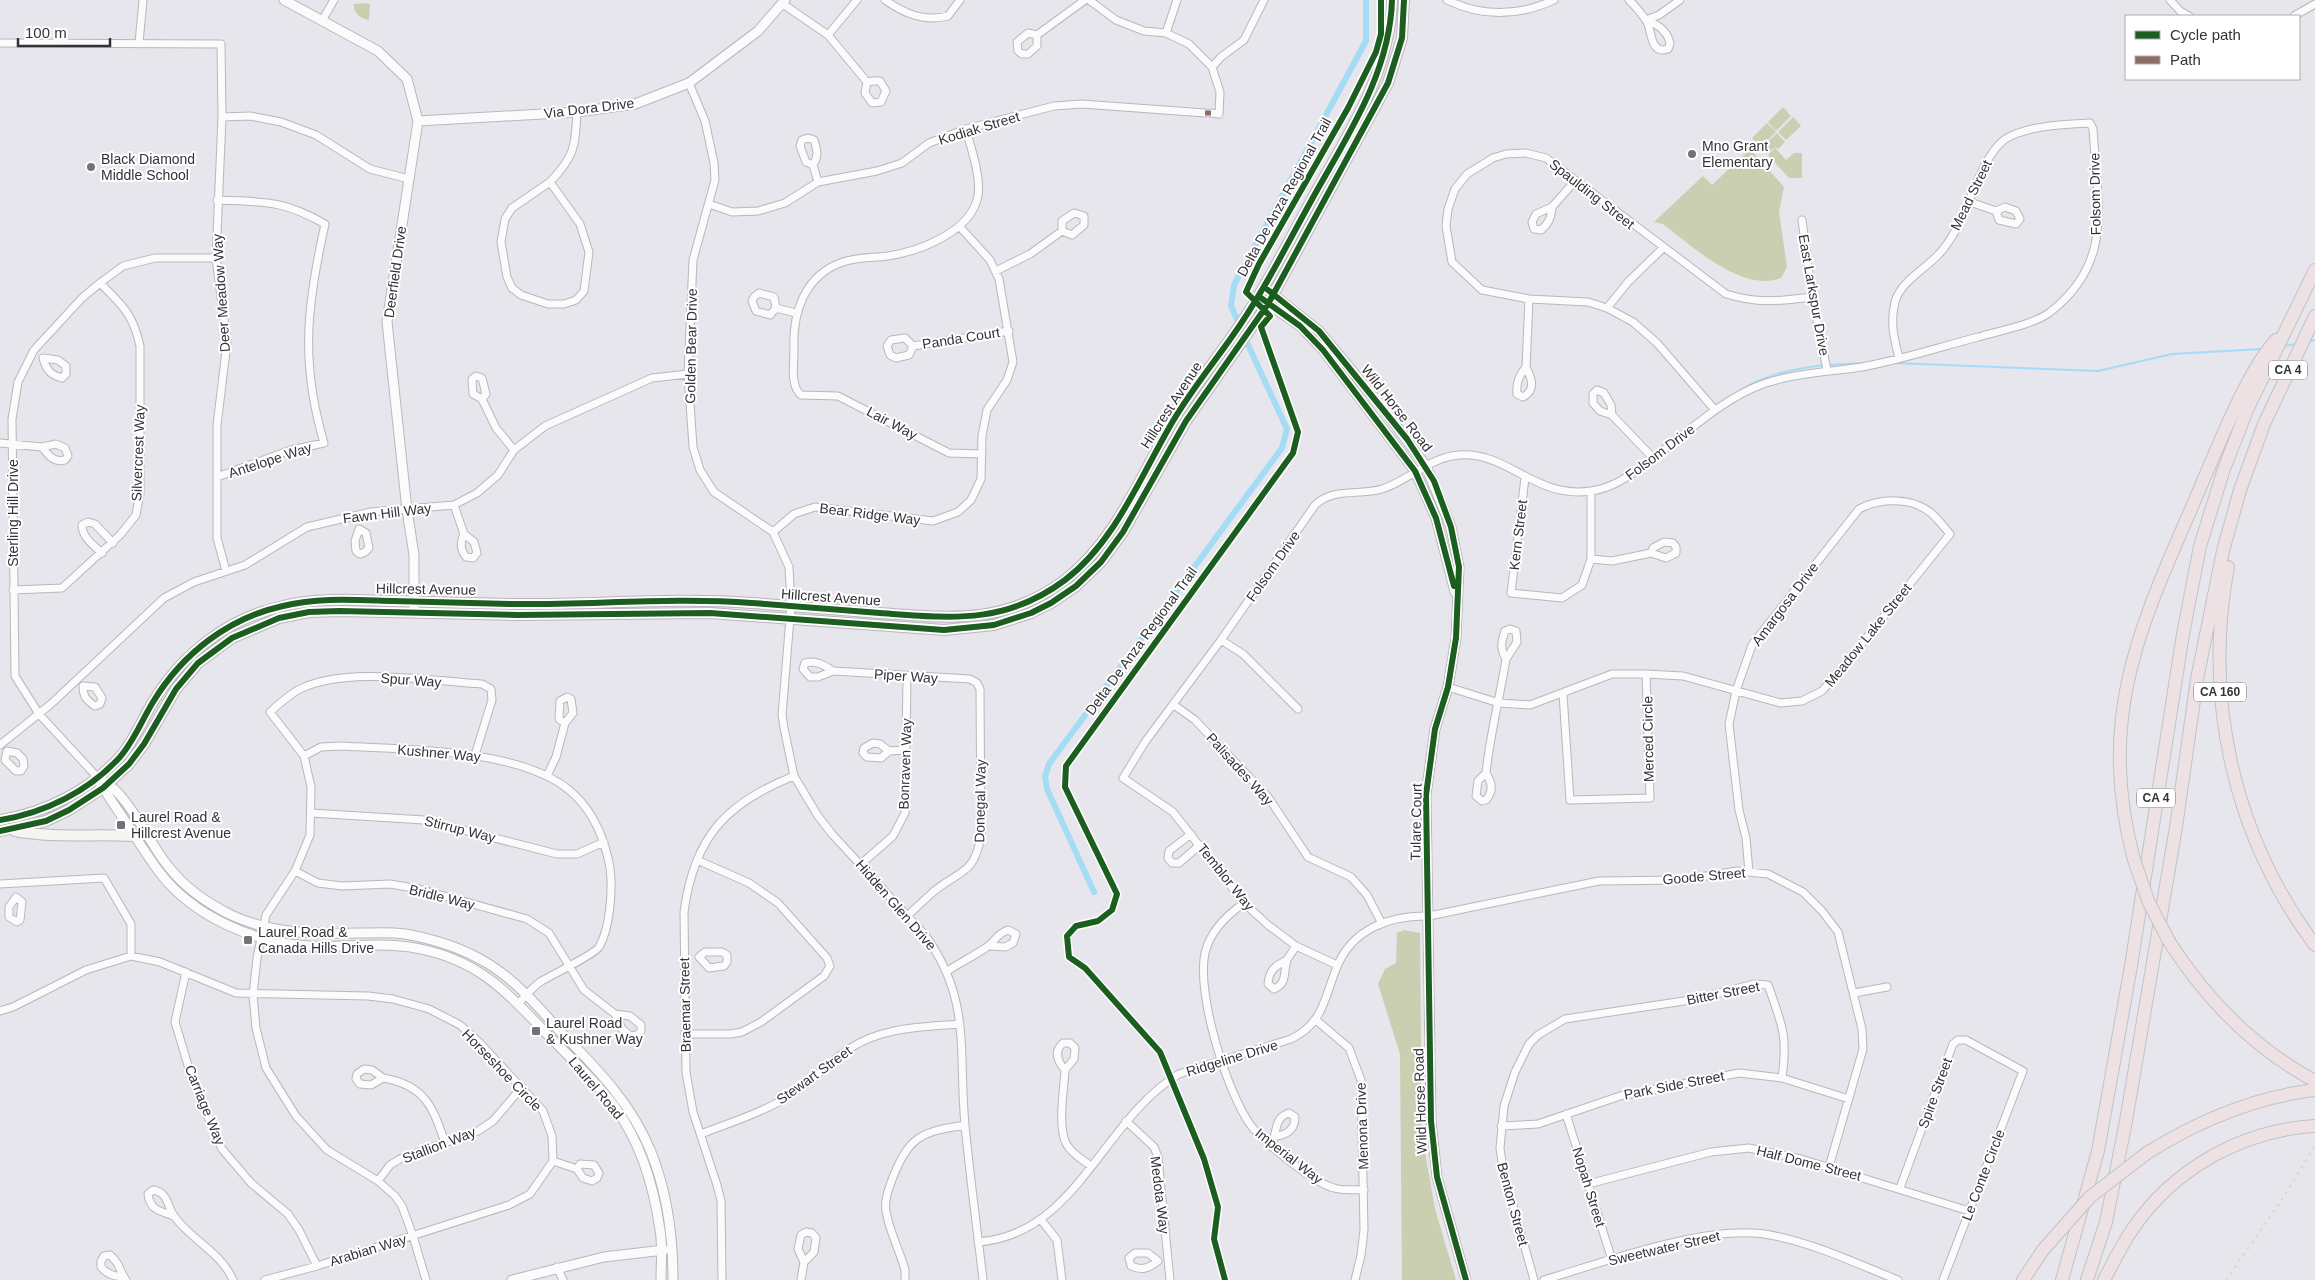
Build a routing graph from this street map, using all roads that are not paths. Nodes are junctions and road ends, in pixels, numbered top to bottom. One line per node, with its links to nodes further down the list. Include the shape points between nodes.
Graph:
1 (143, 0): 27 (street)
2 (284, 0): 22 (street, Deerfield Drive)
3 (334, 0): 22 (street)
4 (857, 0): 24 (street)
5 (886, 0): 6 (street, via 902,11 927,19 948,16)
6 (960, 0)
7 (1085, 0): 25 (street)
8 (1089, 0): 23 (street, via 1116,20 1144,31)
9 (1177, 0): 23 (street)
10 (1264, 0): 28 (street, via 1244,40)
11 (1392, 0): 54 (main road, Hillcrest Avenue, via 1387,43 1374,84)
12 (1404, 0): 55 (main road, Hillcrest Avenue, via 1402,38 1388,83)
13 (1447, 0): 14 (street, via 1471,10 1496,13 1526,10)
14 (1554, 0)
15 (1629, 0): 16 (street, via 1646,20)
16 (1680, 0)
17 (2170, 0): 20 (street)
18 (784, 2): 24 (street); 30 (street, Via Dora Drive, via 758,31)
19 (2315, 4): 21 (street)
20 (2178, 14)
21 (2296, 15)
22 (323, 19): 33 (street, Deerfield Drive, via 378,51 407,79)
23 (1166, 32): 28 (street, via 1189,44)
24 (828, 35): 29 (street)
25 (1037, 35)
26 (0, 43): 27 (street)
27 (138, 43): 32 (street, Deer Meadow Way, via 221,44)
28 (1212, 67): 34 (street, Kodiak Street, via 1220,92 1219,114 1082,104 1054,106)
29 (867, 82)
30 (689, 83): 31 (street, Via Dora Drive, via 635,104); 43 (street, Golden Bear Drive, via 705,122 714,163 715,180)
31 (577, 112): 33 (street, Via Dora Drive); 39 (street, via 576,141 567,164)
32 (222, 117): 37 (street, via 250,116 281,122 316,135 370,169); 41 (street, Deer Meadow Way)
33 (418, 121): 37 (street, Deerfield Drive)
34 (966, 129): 40 (street, Kodiak Street, via 929,143 902,163); 47 (street, via 978,194)
35 (2093, 129): 42 (street, Mead Street, via 2090,123 2063,124 2005,140 1991,153); 69 (street, Folsom Drive, via 2097,231 2089,264 2074,289 2047,314)
36 (814, 165): 40 (street)
37 (409, 179): 89 (street, Deerfield Drive, via 387,322)
38 (1575, 181): 44 (street); 49 (street, Spaulding Street); 58 (street, Spaulding Street, via 1546,158 1526,153 1506,154 1480,165 1467,174 1455,189 1446,226 1452,262 1482,290)
39 (550, 182): 39 (street, via 512,208 504,219 501,242 512,288 520,295 548,304 564,304 576,300 584,291 589,252 580,224)
40 (818, 182): 43 (street, Kodiak Street, via 785,203 758,212 732,212)
41 (217, 200): 50 (street, Deer Meadow Way); 85 (street, Antelope Way, via 272,202 299,210 325,224 313,276 308,327 309,375 324,443 291,450)
42 (1970, 202): 45 (street); 69 (street, Mead Street, via 1939,254 1908,281 1895,300 1892,328)
43 (709, 204): 72 (street, Golden Bear Drive, via 693,260)
44 (1552, 207)
45 (1996, 211)
46 (1802, 220): 57 (street, East Larkspur Drive)
47 (960, 228): 52 (street, Bear Ridge Way); 62 (street, via 945,238 891,256 852,260 831,268 815,280 802,297)
48 (1062, 232): 52 (street, via 1030,254)
49 (1663, 248): 57 (street, Spaulding Street, via 1726,294 1748,301 1774,302); 61 (street)
50 (216, 258): 53 (street, Sterling Hill Drive, via 154,258 123,266); 85 (street, Deer Meadow Way, via 227,343 217,425)
51 (2315, 270): 64 (highway, CA 4)
52 (996, 271): 65 (street, Bear Ridge Way, via 1003,290)
53 (100, 283): 67 (street, Sterling Hill Drive); 95 (street, Silvercrest Way, via 125,308 136,325 140,346 140,494 136,515)
54 (1264, 287): 55 (street, Wild Horse Road); 56 (main road, Hillcrest Avenue)
55 (1274, 293): 59 (main road, Hillcrest Avenue); 83 (street, Wild Horse Road, via 1320,331)
56 (1259, 297): 59 (street, Wild Horse Road); 103 (main road, Hillcrest Avenue, via 1176,415 1113,526 1093,554 1046,593 992,613 944,619)
57 (1812, 297): 71 (street, East Larkspur Drive)
58 (1530, 299): 61 (street, Spaulding Street, via 1588,302); 70 (street)
59 (1268, 304): 84 (street, Wild Horse Road, via 1300,326 1323,350); 105 (main road, Hillcrest Avenue, via 1186,421 1123,532 1102,562 1051,603 994,625 958,630)
60 (776, 308): 62 (street)
61 (1606, 308): 74 (street, Spaulding Street, via 1633,322 1656,343)
62 (796, 313): 81 (street, Lair Way, via 793,333 795,388 801,394 838,396 949,453)
63 (2315, 316): 76 (highway, CA 4)
64 (2288, 327): 182 (highway, bridge, via 2268,348 2231,419 2144,621 2132,657 2121,711 2119,758 2122,805 2134,860 2149,903 2170,943 2200,985 2234,1022 2273,1055); 236 (highway, CA 4, via 2247,410 2200,546 2098,1151)
65 (1009, 331): 66 (street, Panda Court); 81 (street, Bear Ridge Way, via 1012,370 987,410)
66 (913, 346)
67 (34, 350): 68 (street); 77 (street, Sterling Hill Drive, via 18,382 12,419)
68 (43, 358)
69 (1899, 358): 71 (street, Folsom Drive, via 1862,367)
70 (1526, 367)
71 (1827, 370): 74 (street, Folsom Drive, via 1764,384)
72 (688, 374): 80 (street, Fawn Hill Way, via 652,378 544,426); 92 (street, Golden Bear Drive, via 693,447 700,470 714,492)
73 (482, 399): 80 (street, via 496,428)
74 (1715, 410): 82 (street, Folsom Drive)
75 (1612, 415): 82 (street)
76 (2264, 424): 155 (highway, CA 160, via 2224,589 2219,642 2221,701 2231,765 2248,820 2280,892); 237 (highway, CA 4, via 2240,490 2223,551 2197,679 2176,827 2126,1121 2106,1222)
77 (13, 442): 78 (street); 79 (street); 100 (street, Sterling Hill Drive)
78 (0, 443)
79 (42, 446)
80 (514, 450): 88 (street, Fawn Hill Way, via 498,475 477,493)
81 (982, 454): 92 (street, Bear Ridge Way, via 981,479 971,500 945,518 923,522 815,507 794,514)
82 (1653, 458): 87 (street, Folsom Drive, via 1624,480)
83 (1426, 466): 84 (street, Folsom Drive); 86 (street, Folsom Drive, via 1456,455 1474,455 1496,461); 102 (street, Wild Horse Road, via 1451,527 1459,567)
84 (1415, 471): 102 (street, Wild Horse Road, via 1436,518); 106 (street, Folsom Drive, via 1381,489 1336,493 1315,504)
85 (217, 477): 99 (street, Deer Meadow Way, via 217,538)
86 (1525, 478): 87 (street, Folsom Drive, via 1554,490); 98 (street, Kern Street, via 1511,593 1562,598 1582,585)
87 (1591, 491): 98 (street)
88 (454, 505): 89 (street, Fawn Hill Way); 93 (street)
89 (407, 510): 90 (street, Fawn Hill Way, via 371,512); 101 (street, Deerfield Drive, via 414,555)
90 (358, 517): 91 (street); 99 (street, Fawn Hill Way, via 307,527 245,565)
91 (359, 528)
92 (773, 532): 103 (street, via 788,567)
93 (464, 534)
94 (1950, 534): 115 (street, Meadow Lake Street, via 1822,691 1802,700 1780,703); 115 (street, Amargosa Drive, via 1931,513 1917,505 1885,501 1871,502 1859,509 1752,646)
95 (113, 543): 96 (street, Silvercrest Way); 96 (street, via 95,524 88,522 82,525 86,538)
96 (102, 553): 100 (street, Silvercrest Way, via 62,588)
97 (1651, 553): 98 (street, via 1612,561)
98 (1592, 559)
99 (226, 571): 111 (street, Fawn Hill Way, via 194,582 164,598)
100 (14, 590): 120 (street, Sterling Hill Drive, via 15,676)
101 (414, 602): 103 (main road, Hillcrest Avenue, via 710,601); 104 (street, Deerfield Drive); 132 (main road, Hillcrest Avenue, via 308,600 268,609 226,628 179,665 154,700 134,738)
102 (1458, 605): 114 (street, Wild Horse Road)
103 (791, 606): 105 (street, Hidden Glen Drive)
104 (414, 613): 105 (main road, Hillcrest Avenue, via 710,613); 134 (main road, Hillcrest Avenue, via 309,612 264,623 232,638 188,673 164,706 144,744 129,764)
105 (790, 618): 131 (street, Hidden Glen Drive, via 782,715)
106 (1221, 640): 118 (street, Folsom Drive); 119 (street, via 1243,654)
107 (1506, 659): 117 (street)
108 (833, 671): 110 (street, Piper Way)
109 (1646, 674): 115 (street, Meadow Lake Street, via 1683,676); 116 (street, Meadow Lake Street, via 1612,674); 116 (street, Merced Circle, via 1650,798 1570,800)
110 (908, 677): 112 (street, Piper Way, via 970,679); 124 (street, Bonraven Way)
111 (77, 680): 113 (street); 120 (street, Fawn Hill Way)
112 (978, 683): 150 (street, Donegal Way, via 982,836 979,850 964,872 933,892)
113 (83, 686)
114 (1448, 687): 117 (street, Meadow Lake Street); 122 (street, Wild Horse Road)
115 (1736, 692): 145 (street, Amargosa Drive, via 1729,724)
116 (1563, 694): 117 (street, Meadow Lake Street, via 1530,705)
117 (1499, 703): 129 (street, via 1490,736)
118 (1174, 705): 133 (street, Folsom Drive, via 1145,742); 152 (street, Palisades Way, via 1195,720 1268,797 1308,856 1351,878 1368,895)
119 (1298, 710)
120 (38, 714): 123 (street, Fawn Hill Way); 132 (street, Sterling Hill Drive)
121 (564, 723): 130 (street)
122 (1435, 729): 151 (street, Tulare Court, via 1426,795)
123 (0, 745): 126 (street)
124 (906, 750): 125 (street); 143 (street, Bonraven Way, via 907,803 901,823 893,836)
125 (889, 751)
126 (6, 752)
127 (475, 755): 128 (street, Kushner Way, via 341,746 321,747); 128 (street, Spur Way, via 492,700 491,688 482,684 352,676 328,679 300,689 270,712); 130 (street, Kushner Way)
128 (304, 756): 135 (street, via 311,787)
129 (1486, 772)
130 (547, 776): 140 (street, Kushner Way, via 570,790 584,806)
131 (794, 776): 142 (street, Braemar Street, via 756,792 740,804 712,830); 143 (street, Hidden Glen Drive, via 818,816)
132 (98, 778): 134 (street, Laurel Road); 136 (main road, Hillcrest Avenue, via 42,810)
133 (1123, 778): 138 (street, Temblor Way, via 1173,812)
134 (105, 786): 137 (main road, Hillcrest Avenue, via 46,821); 139 (street, Laurel Road); 153 (street, Laurel Road, via 121,796 168,867 186,885 232,915)
135 (311, 814): 140 (street, Stirrup Way, via 424,820 557,854 577,854); 144 (street, via 310,835)
136 (0, 820)
137 (5, 831): 139 (main road, via 34,835)
138 (1191, 834): 141 (street, Temblor Way); 141 (street, via 1169,850 1168,858 1172,863 1180,863)
139 (134, 836): 154 (street, Laurel Road, via 160,874 179,893 228,925)
140 (604, 842): 162 (street, Kushner Way, via 611,870 609,920 598,949)
141 (1200, 846): 149 (street, Temblor Way)
142 (697, 860): 160 (street, Braemar Street, via 687,888 684,912); 176 (street, via 749,883 778,903 827,958 830,966 824,976 752,1028 731,1034)
143 (861, 864): 150 (street, Hidden Glen Drive)
144 (295, 871): 153 (street, via 266,915); 162 (street, Bridle Way, via 318,883 342,886 390,884 419,889 527,920 549,933)
145 (1749, 872): 151 (street, Goode Street, via 1681,880 1599,881); 167 (street, Goode Street, via 1768,874 1803,892 1822,911 1838,932)
146 (16, 883): 147 (street); 148 (street); 158 (street, via 104,878 131,924)
147 (0, 884)
148 (16, 898)
149 (1244, 903): 157 (street, Temblor Way); 177 (street, Imperial Way, via 1228,914 1205,952 1203,978 1207,1009)
150 (907, 916): 165 (street, Hidden Glen Drive, via 937,953)
151 (1429, 916): 152 (street, Ridgeline Drive); 230 (street, Wild Horse Road, via 1431,1138 1437,1177)
152 (1381, 922): 163 (street, Ridgeline Drive, via 1353,940)
153 (264, 927): 154 (street); 169 (street, Laurel Road, via 311,934 404,934 431,940 460,949 487,963)
154 (262, 937): 168 (street, via 256,958); 170 (street, Laurel Road, via 278,943 310,946 402,945 428,950 482,972)
155 (2315, 945)
156 (990, 946): 165 (street)
157 (1296, 946): 161 (street); 163 (street, Temblor Way)
158 (131, 956): 164 (street, Horseshoe Circle); 171 (street, via 86,970)
159 (699, 957): 160 (street)
160 (685, 958): 176 (street, Braemar Street)
161 (1287, 960)
162 (570, 965): 169 (street, Kushner Way, via 539,983); 172 (street, Bridle Way, via 584,990)
163 (1337, 965): 174 (street, Ridgeline Drive)
164 (186, 972): 168 (street, Horseshoe Circle, via 236,993); 214 (street, Carriage Way, via 175,1022 193,1082 222,1149 251,1183 288,1214)
165 (946, 972): 175 (street, Hidden Glen Drive, via 954,992)
166 (1887, 987): 167 (street)
167 (1854, 994): 185 (street, Goode Street, via 1863,1049)
168 (253, 995): 183 (street, Horseshoe Circle, via 368,996 430,1009 460,1025); 199 (street, via 256,1028 266,1068 296,1116 327,1150)
169 (527, 995): 170 (street, Kushner Way); 209 (street, Laurel Road, via 601,1073 637,1122 652,1153 661,1185)
170 (519, 1003): 208 (street, Laurel Road, via 593,1080 628,1127 651,1187 660,1232)
171 (0, 1011)
172 (615, 1014)
173 (1583, 1016): 181 (street, Bitter Street, via 1697,999 1754,984 1768,985 1784,1031 1786,1050); 189 (street, Benton Street, via 1565,1019 1529,1044 1515,1072)
174 (1316, 1020): 177 (street, Ridgeline Drive, via 1307,1032 1291,1039); 202 (street, Menona Drive, via 1349,1048 1361,1080)
175 (960, 1024): 188 (street, Hidden Glen Drive); 191 (street, Stewart Street, via 894,1030 863,1042 782,1100)
176 (686, 1034): 191 (street, Braemar Street, via 688,1086)
177 (1222, 1060): 187 (street, Ridgeline Drive, via 1179,1074 1163,1084); 194 (street, Imperial Way, via 1239,1108)
178 (1065, 1070): 196 (street, via 1064,1140)
179 (2023, 1071): 201 (street, Spire Street, via 1966,1040 1953,1044); 203 (street, Le Conte Circle)
180 (383, 1078): 193 (street, via 411,1087 426,1098)
181 (1782, 1078): 185 (street, Park Side Street); 186 (street, Park Side Street, via 1738,1073 1724,1075 1620,1096)
182 (2315, 1081)
183 (522, 1088): 193 (street, Stallion Way, via 478,1132); 195 (street, Horseshoe Circle, via 543,1111 552,1136)
184 (2315, 1090): 235 (highway, bridge, via 2256,1102 2200,1123 2147,1153 2090,1197 2043,1250)
185 (1849, 1099): 197 (street, Goode Street)
186 (1566, 1114): 189 (street, Park Side Street, via 1529,1126); 200 (street, Nopah Street)
187 (1126, 1122): 196 (street, Ridgeline Drive); 211 (street, Medota Way, via 1154,1147 1158,1157)
188 (965, 1125): 207 (street, Hidden Glen Drive); 225 (street, via 929,1132 913,1141 903,1155 887,1193 886,1210 905,1270)
189 (1501, 1126): 231 (street, Benton Street, via 1501,1159)
190 (2315, 1126): 238 (highway, via 2271,1132 2243,1141 2192,1169 2150,1207 2132,1230)
191 (700, 1134): 223 (street, Braemar Street, via 721,1203)
192 (1276, 1136): 194 (street)
193 (445, 1143): 199 (street, Stallion Way, via 400,1159 390,1165)
194 (1271, 1145): 202 (street, Imperial Way, via 1334,1189)
195 (552, 1161): 198 (street); 206 (street, via 540,1182 525,1197)
196 (1091, 1166): 205 (street, Ridgeline Drive, via 1070,1193)
197 (1829, 1167): 200 (street, Half Dome Street, via 1771,1151 1731,1148); 201 (street, Half Dome Street)
198 (577, 1169)
199 (378, 1182): 206 (street, via 402,1206)
200 (1588, 1184): 212 (street, Nopah Street)
201 (1900, 1188): 203 (street, Half Dome Street)
202 (1364, 1190): 229 (street, Menona Drive, via 1361,1255)
203 (1969, 1211): 234 (street, Le Conte Circle)
204 (174, 1216): 216 (street, via 228,1268)
205 (1042, 1220): 207 (street, Ridgeline Drive, via 994,1240); 227 (street, via 1057,1240)
206 (413, 1236): 214 (street, Arabian Way); 218 (street)
207 (978, 1242): 226 (street, Hidden Glen Drive)
208 (660, 1250): 209 (street); 215 (street); 221 (street, Laurel Road)
209 (672, 1250): 222 (street, Laurel Road)
210 (1158, 1260): 211 (street)
211 (1168, 1260): 228 (street, Medota Way)
212 (1612, 1260): 232 (street, Sweetwater Street); 233 (street, Sweetwater Street, via 1722,1233 1744,1232 1795,1241)
213 (804, 1262): 224 (street)
214 (317, 1266): 217 (street, Arabian Way)
215 (557, 1267): 219 (street); 220 (street)
216 (233, 1280)
217 (265, 1280)
218 (426, 1280)
219 (512, 1280)
220 (563, 1280)
221 (661, 1280)
222 (673, 1280)
223 (722, 1280)
224 (801, 1280)
225 (905, 1280)
226 (983, 1280)
227 (1062, 1280)
228 (1170, 1280)
229 (1355, 1280)
230 (1466, 1280)
231 (1534, 1280)
232 (1544, 1280)
233 (1898, 1280)
234 (1943, 1280)
235 (2023, 1280)
236 (2062, 1280)
237 (2087, 1280)
238 (2104, 1280)

